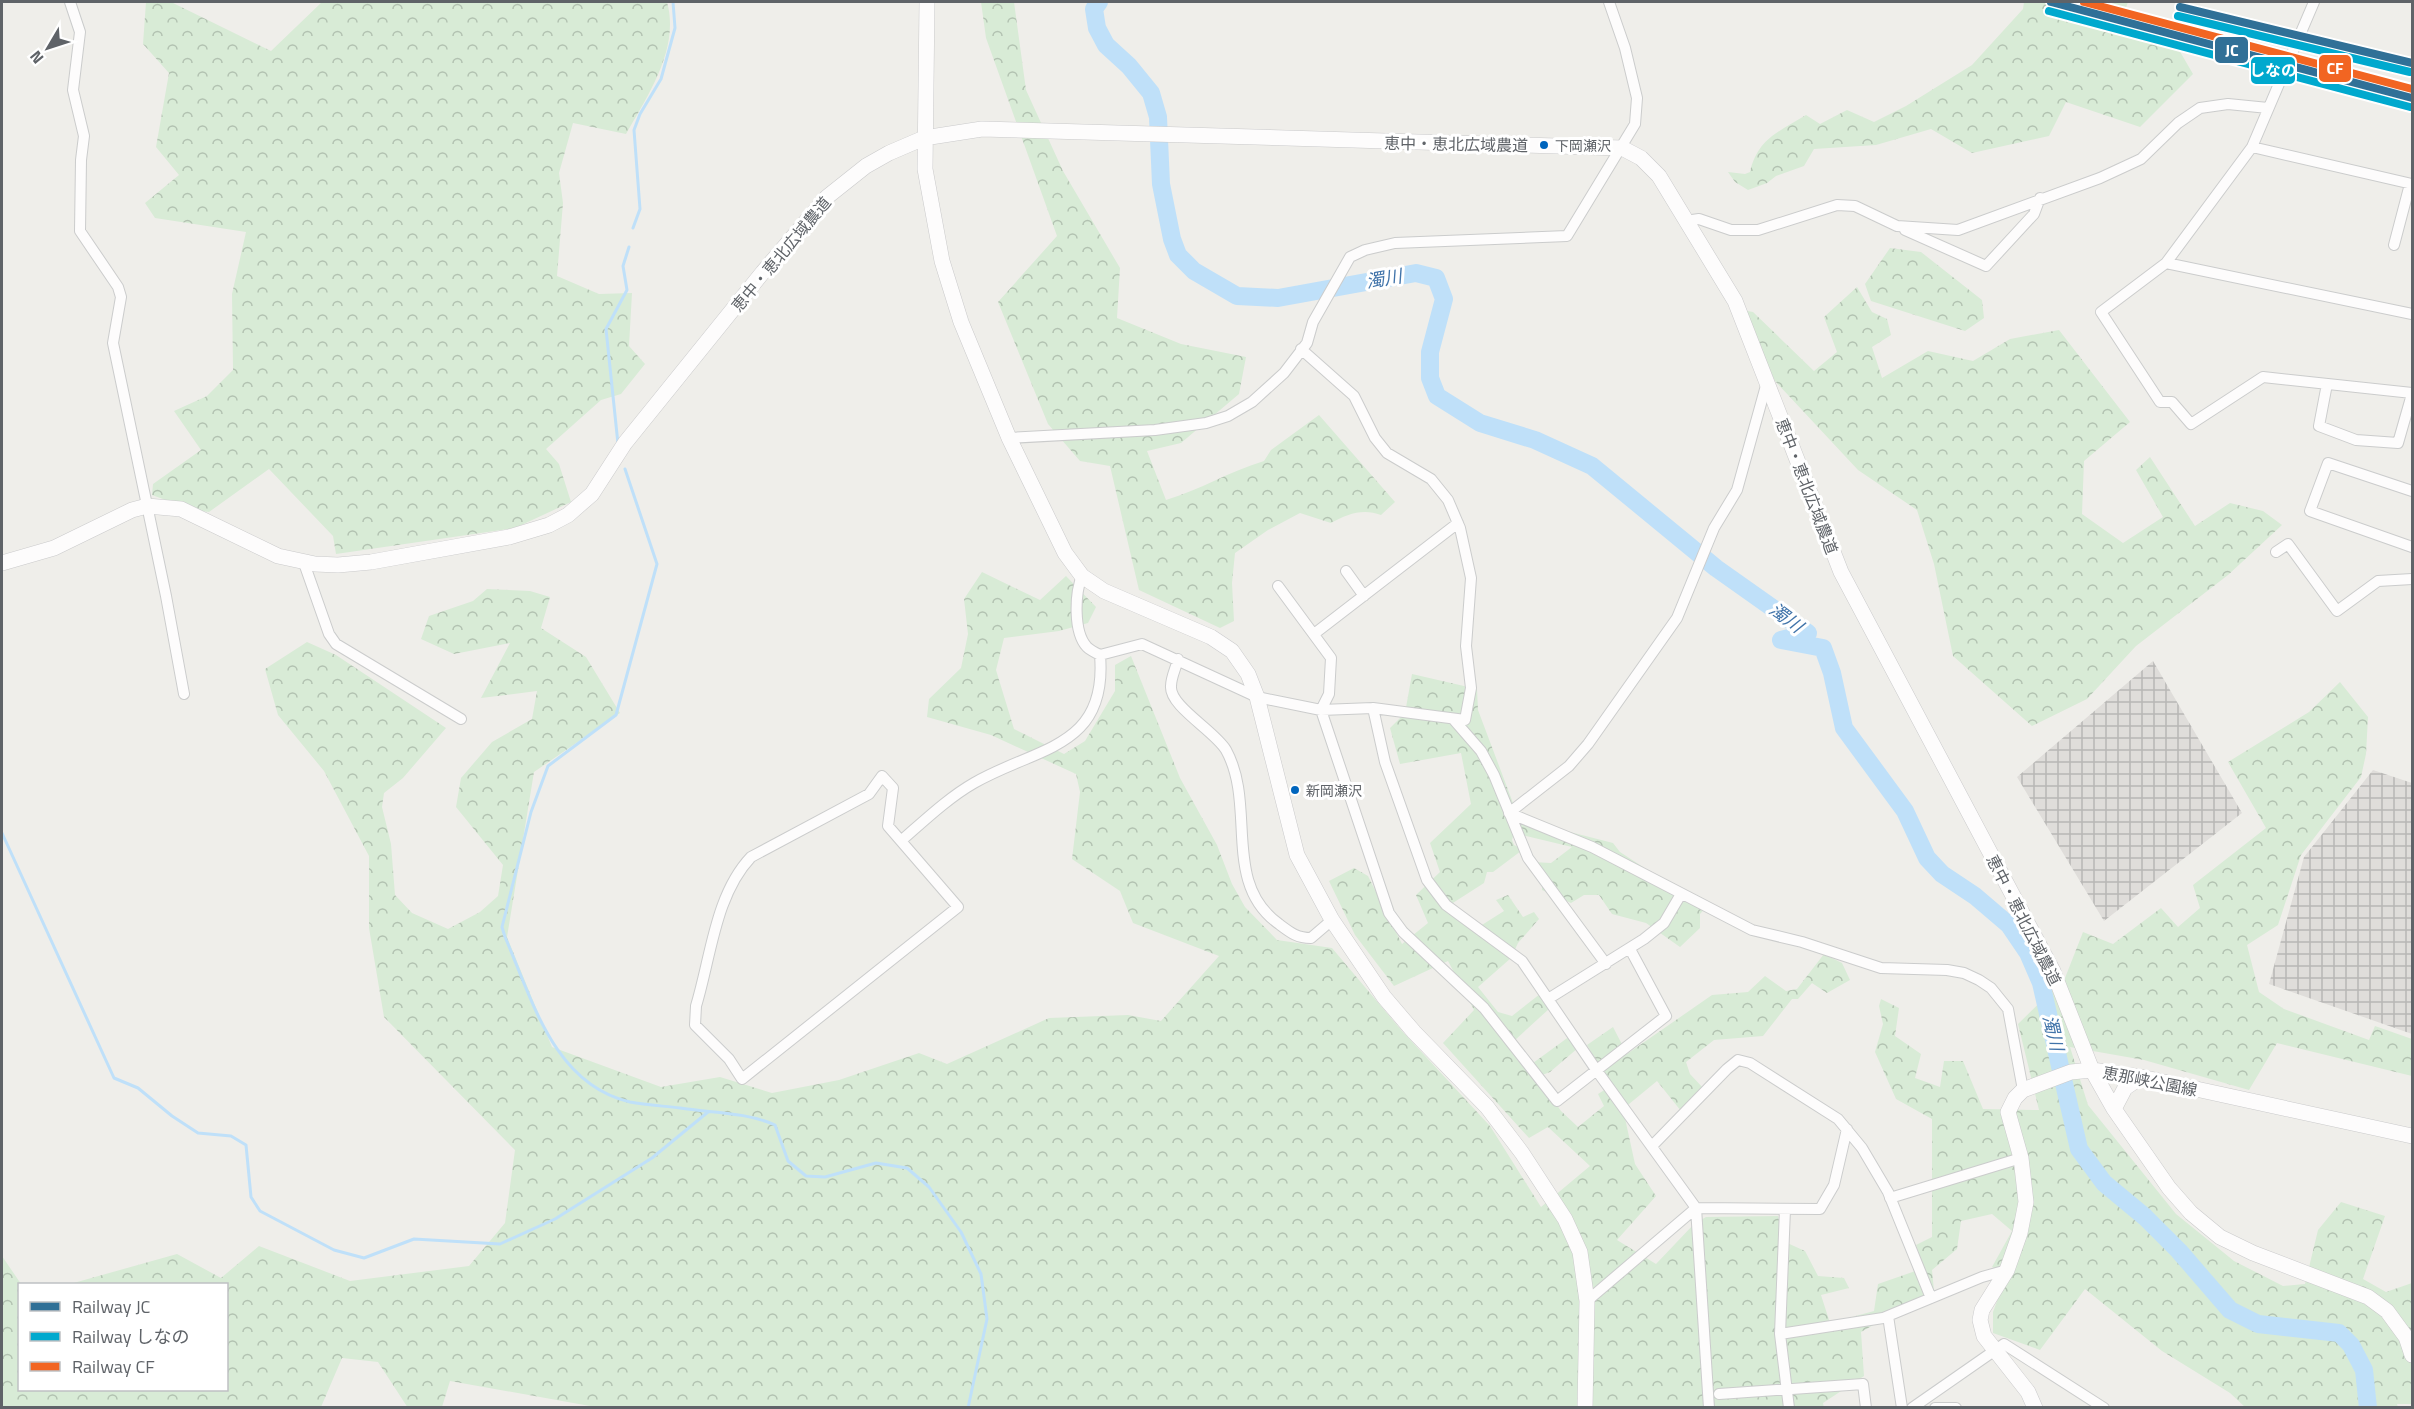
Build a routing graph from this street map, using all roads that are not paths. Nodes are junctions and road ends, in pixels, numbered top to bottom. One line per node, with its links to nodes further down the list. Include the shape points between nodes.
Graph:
1 (70, 2): 22 (street, via 80,32 73,90 84,136 80,231 121,297 113,343)
2 (927, 2): 6 (street)
3 (1609, 2): 8 (street, via 1637,98 1635,124)
4 (2314, 2): 5 (street)
5 (2268, 108): 7 (street); 10 (street, via 2228,104 2200,108 2178,123 2141,159)
6 (924, 138): 8 (street, 恵中・恵北広域農道, via 982,129); 20 (street, via 925,170 942,261 961,322); 26 (street, 恵中・恵北広域農道, via 866,165 827,197 625,443 592,494 568,515 509,537 360,563)
7 (2252, 147): 9 (street); 14 (street)
8 (1622, 148): 11 (street, 恵中・恵北広域農道, via 1641,158 1659,176); 16 (street, via 1566,236 1395,243 1350,256)
9 (2411, 184): 13 (street)
10 (2040, 198): 12 (street, via 1958,230); 12 (street, via 2034,214 1986,266)
11 (1685, 221): 12 (street, via 1699,219 1731,230 1758,230 1837,205 1855,206); 17 (street, 恵中・恵北広域農道, via 1735,301)
12 (1897, 226)
13 (2394, 244)
14 (2166, 263): 15 (street); 18 (street, via 2101,312 2160,402 2172,402 2191,424 2263,377)
15 (2412, 314)
16 (1301, 350): 20 (street, via 1284,374 1252,402 1206,423 1155,430); 23 (street, via 1354,396 1387,453 1431,478 1448,500)
17 (1768, 382): 42 (street, via 1737,490 1714,528 1677,618 1588,744 1569,766); 49 (street, 恵中・恵北広域農道, via 1840,572 2053,971)
18 (2327, 384): 19 (street); 19 (street, via 2319,426 2356,440 2398,443)
19 (2412, 393)
20 (1009, 438): 29 (street, via 1065,553)
21 (2412, 491): 24 (street, via 2328,463 2310,511)
22 (147, 506): 26 (street, 恵中・恵北広域農道, via 181,509 263,550); 27 (street, 恵中・恵北広域農道, via 54,548); 36 (street)
23 (1458, 524): 32 (street); 41 (street, via 1471,578 1466,646 1471,688 1465,720)
24 (2412, 547)
25 (2276, 552): 30 (street, via 2288,544 2337,611 2379,581)
26 (304, 562): 40 (street, via 336,644)
27 (2, 563)
28 (1346, 571): 32 (street)
29 (1082, 576): 34 (street, via 1076,592 1083,640); 37 (street, via 1104,591 1211,637 1232,651 1248,674)
30 (2412, 579)
31 (1278, 586): 33 (street)
32 (1364, 596): 33 (street)
33 (1314, 634): 39 (street, via 1331,658 1329,694)
34 (1100, 655): 35 (street, via 1142,644); 43 (street, via 1098,692 1088,718 1078,730 1048,751 974,783)
35 (1178, 659): 37 (street); 45 (street, via 1170,686 1172,695 1189,715 1216,736 1227,751 1235,774 1241,797 1243,860 1252,895 1272,920 1298,938 1311,938)
36 (184, 694)
37 (1257, 697): 39 (street); 45 (street, via 1297,855)
38 (1373, 708): 39 (street); 41 (street); 48 (street, via 1385,762 1434,892 1522,961)
39 (1321, 710): 50 (street, via 1389,913 1403,932 1484,1008 1557,1101)
40 (461, 719)
41 (1454, 720): 42 (street, via 1480,751)
42 (1509, 813): 44 (street, via 1592,847); 47 (street, via 1528,858)
43 (902, 840): 43 (street, via 888,826 893,788 882,776 869,794 751,857 739,870 720,917 696,1006 695,1025 729,1059 742,1079 958,907)
44 (1681, 894): 46 (street, via 1664,923); 52 (street, via 1752,930 1881,968 1947,970 1979,980 2008,1009)
45 (1332, 920): 63 (street, via 1384,997 1487,1107 1522,1153 1565,1219 1580,1252)
46 (1629, 948): 47 (street); 50 (street, via 1666,1016)
47 (1606, 964): 48 (street)
48 (1548, 999): 50 (street)
49 (2092, 1070): 51 (street, 恵那峡公園線); 52 (street, 恵那峡公園線, via 2071,1072); 53 (street, 恵中・恵北広域農道)
50 (1597, 1071): 56 (street)
51 (2141, 1077): 53 (street, via 2125,1088); 55 (street, 恵那峡公園線)
52 (2024, 1090): 57 (street, via 2008,1112)
53 (2114, 1109): 67 (street, 恵中・恵北広域農道, via 2191,1214 2220,1237 2253,1253 2368,1297 2387,1311 2406,1337)
54 (1847, 1129): 56 (street, via 1838,1119 1750,1063 1738,1060); 58 (street); 60 (street, via 1827,1202 1820,1209)
55 (2412, 1136)
56 (1652, 1146): 59 (street)
57 (2021, 1158): 58 (street); 61 (street, via 2026,1202)
58 (1890, 1198): 62 (street)
59 (1696, 1208): 60 (street); 63 (street); 71 (street)
60 (1785, 1209): 65 (street)
61 (2007, 1270): 62 (street); 66 (street, via 1980,1320 1984,1336)
62 (1931, 1298): 64 (street)
63 (1587, 1301): 70 (street)
64 (1888, 1316): 65 (street); 74 (street)
65 (1780, 1334): 68 (street)
66 (1994, 1350): 75 (street); 78 (street, via 2028,1392); 79 (street, via 2004,1344)
67 (2412, 1355)
68 (1786, 1390): 69 (street); 72 (street); 73 (street, via 1863,1384)
69 (1719, 1394)
70 (1585, 1407)
71 (1709, 1407)
72 (1789, 1407)
73 (1866, 1407)
74 (1902, 1407)
75 (1912, 1407)
76 (1935, 1407): 77 (street)
77 (1956, 1407)
78 (2035, 1407)
79 (2104, 1407)

